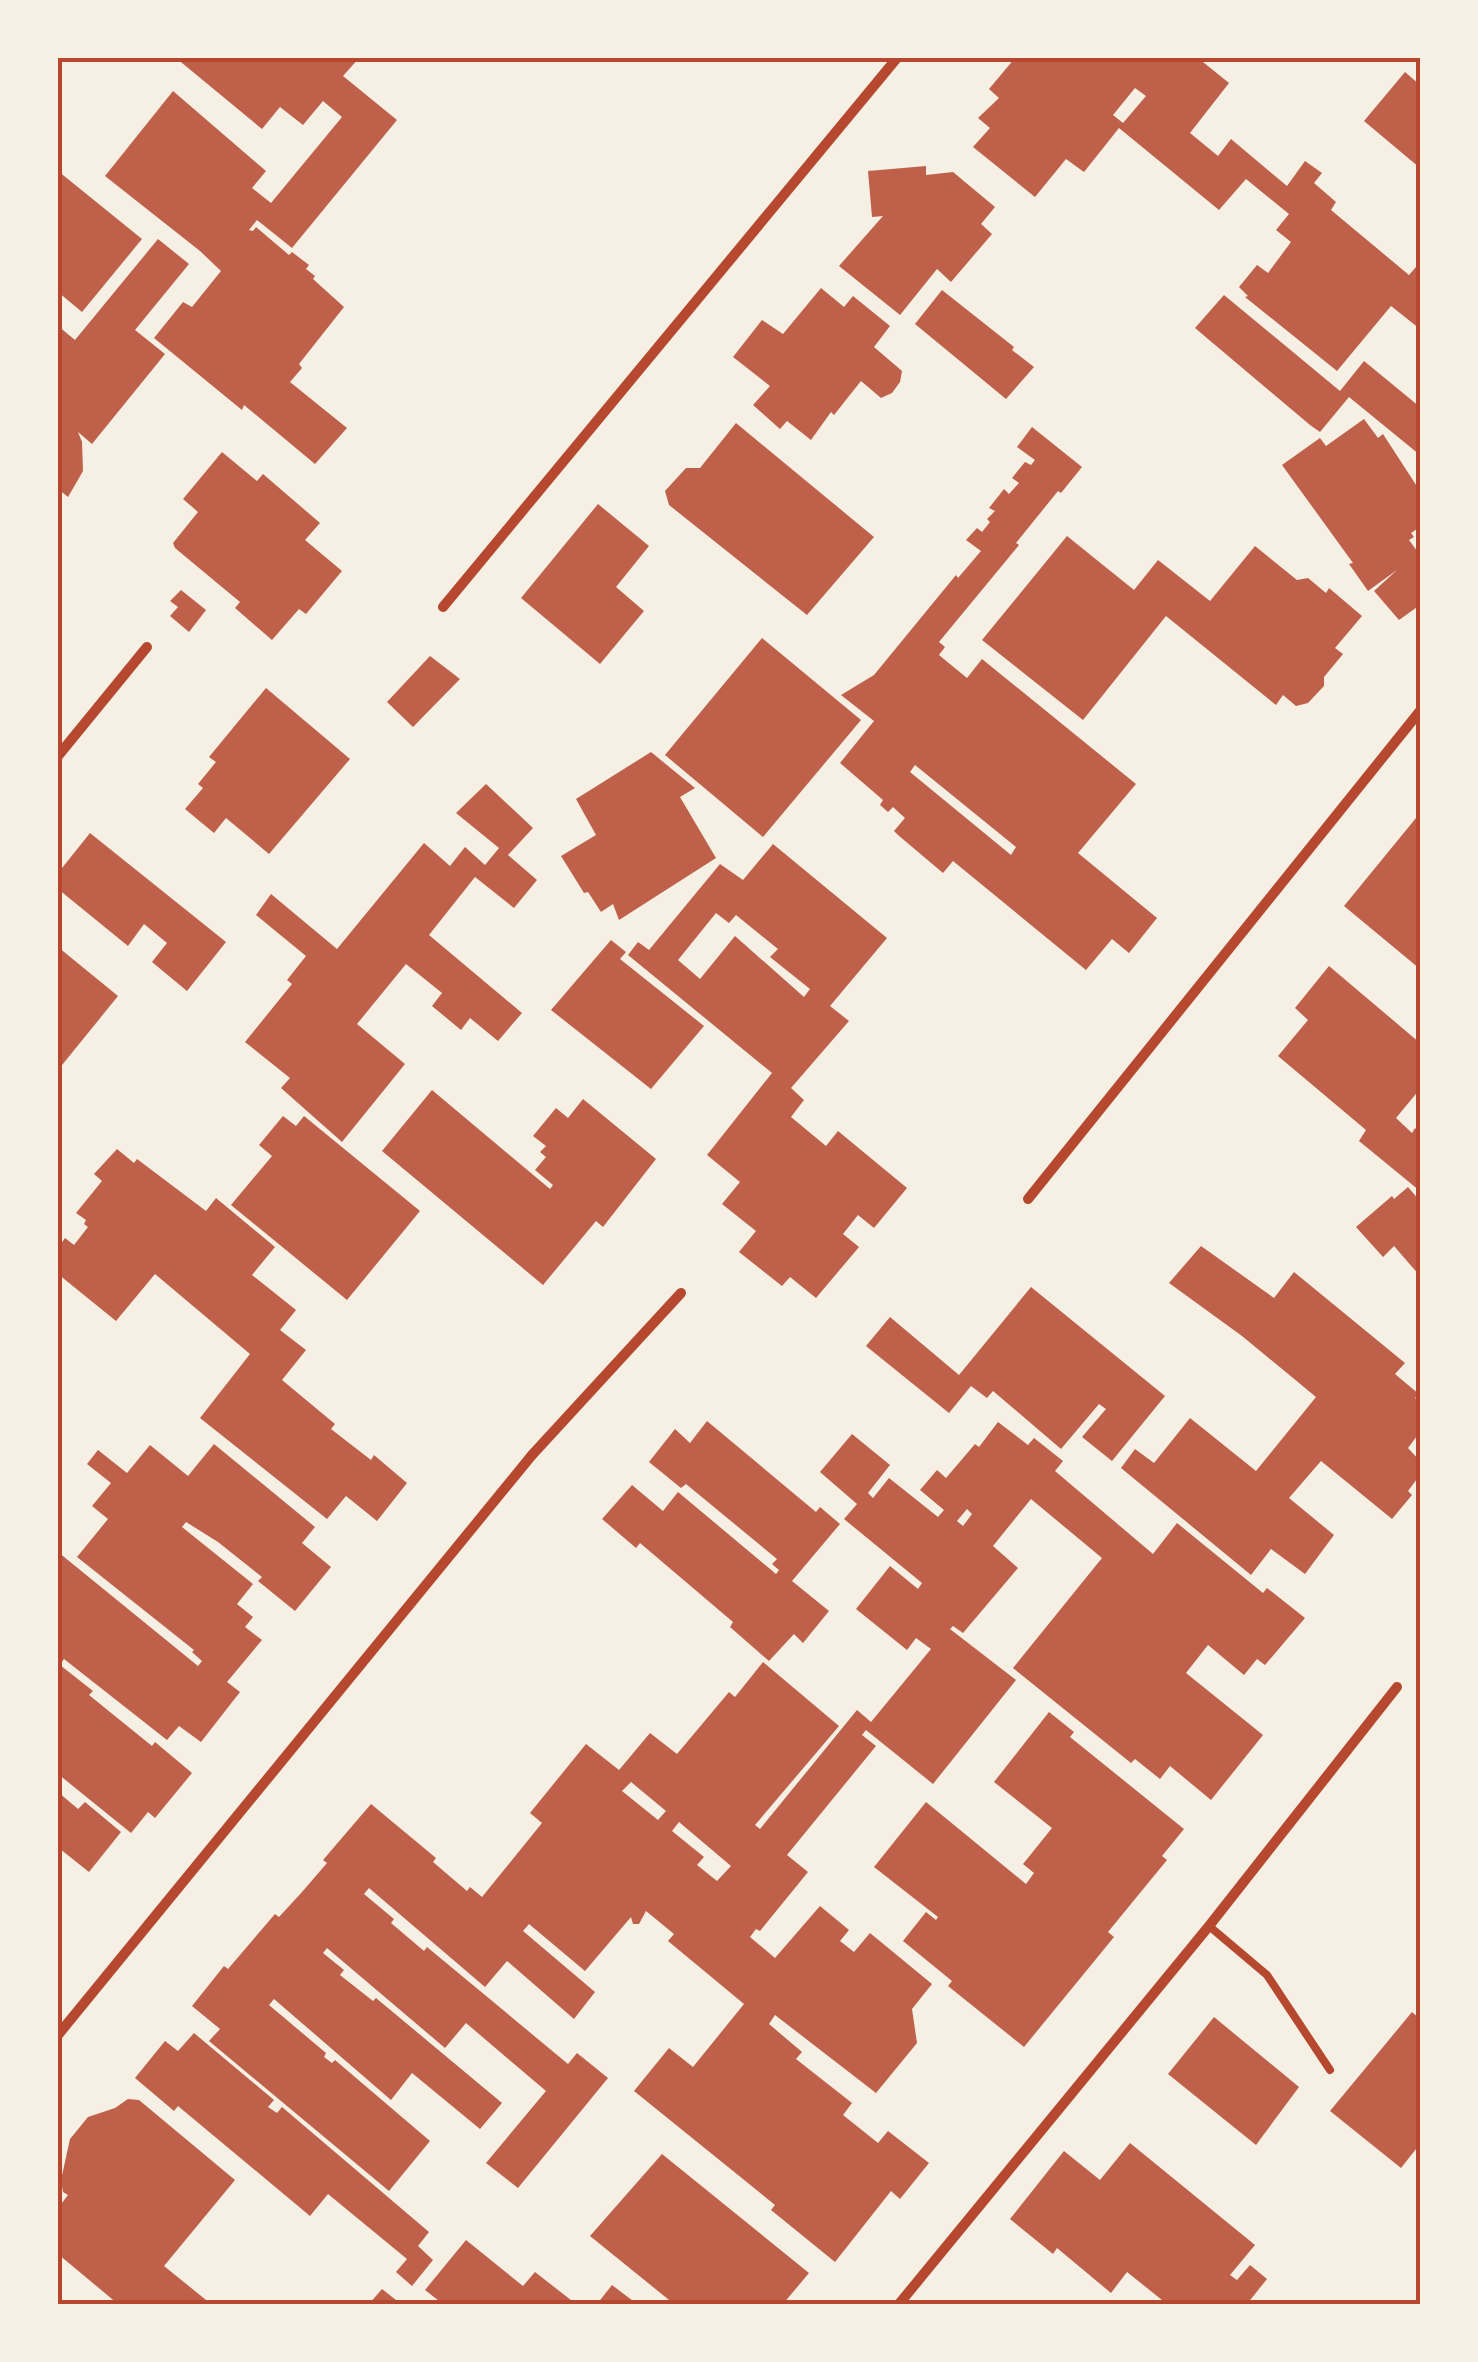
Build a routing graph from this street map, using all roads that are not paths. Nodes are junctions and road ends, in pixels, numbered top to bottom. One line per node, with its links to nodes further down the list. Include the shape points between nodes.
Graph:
1 (897, 58): 2 (street)
2 (442, 607)
3 (147, 647): 5 (street)
4 (1420, 712): 6 (street)
5 (58, 756)
6 (1028, 1199)
7 (681, 1293): 10 (street, via 532,1455)
8 (1397, 1687): 9 (street)
9 (1209, 1926): 11 (lane, via 1268,1974); 12 (street)
10 (58, 2035)
11 (1330, 2070)
12 (898, 2304)

